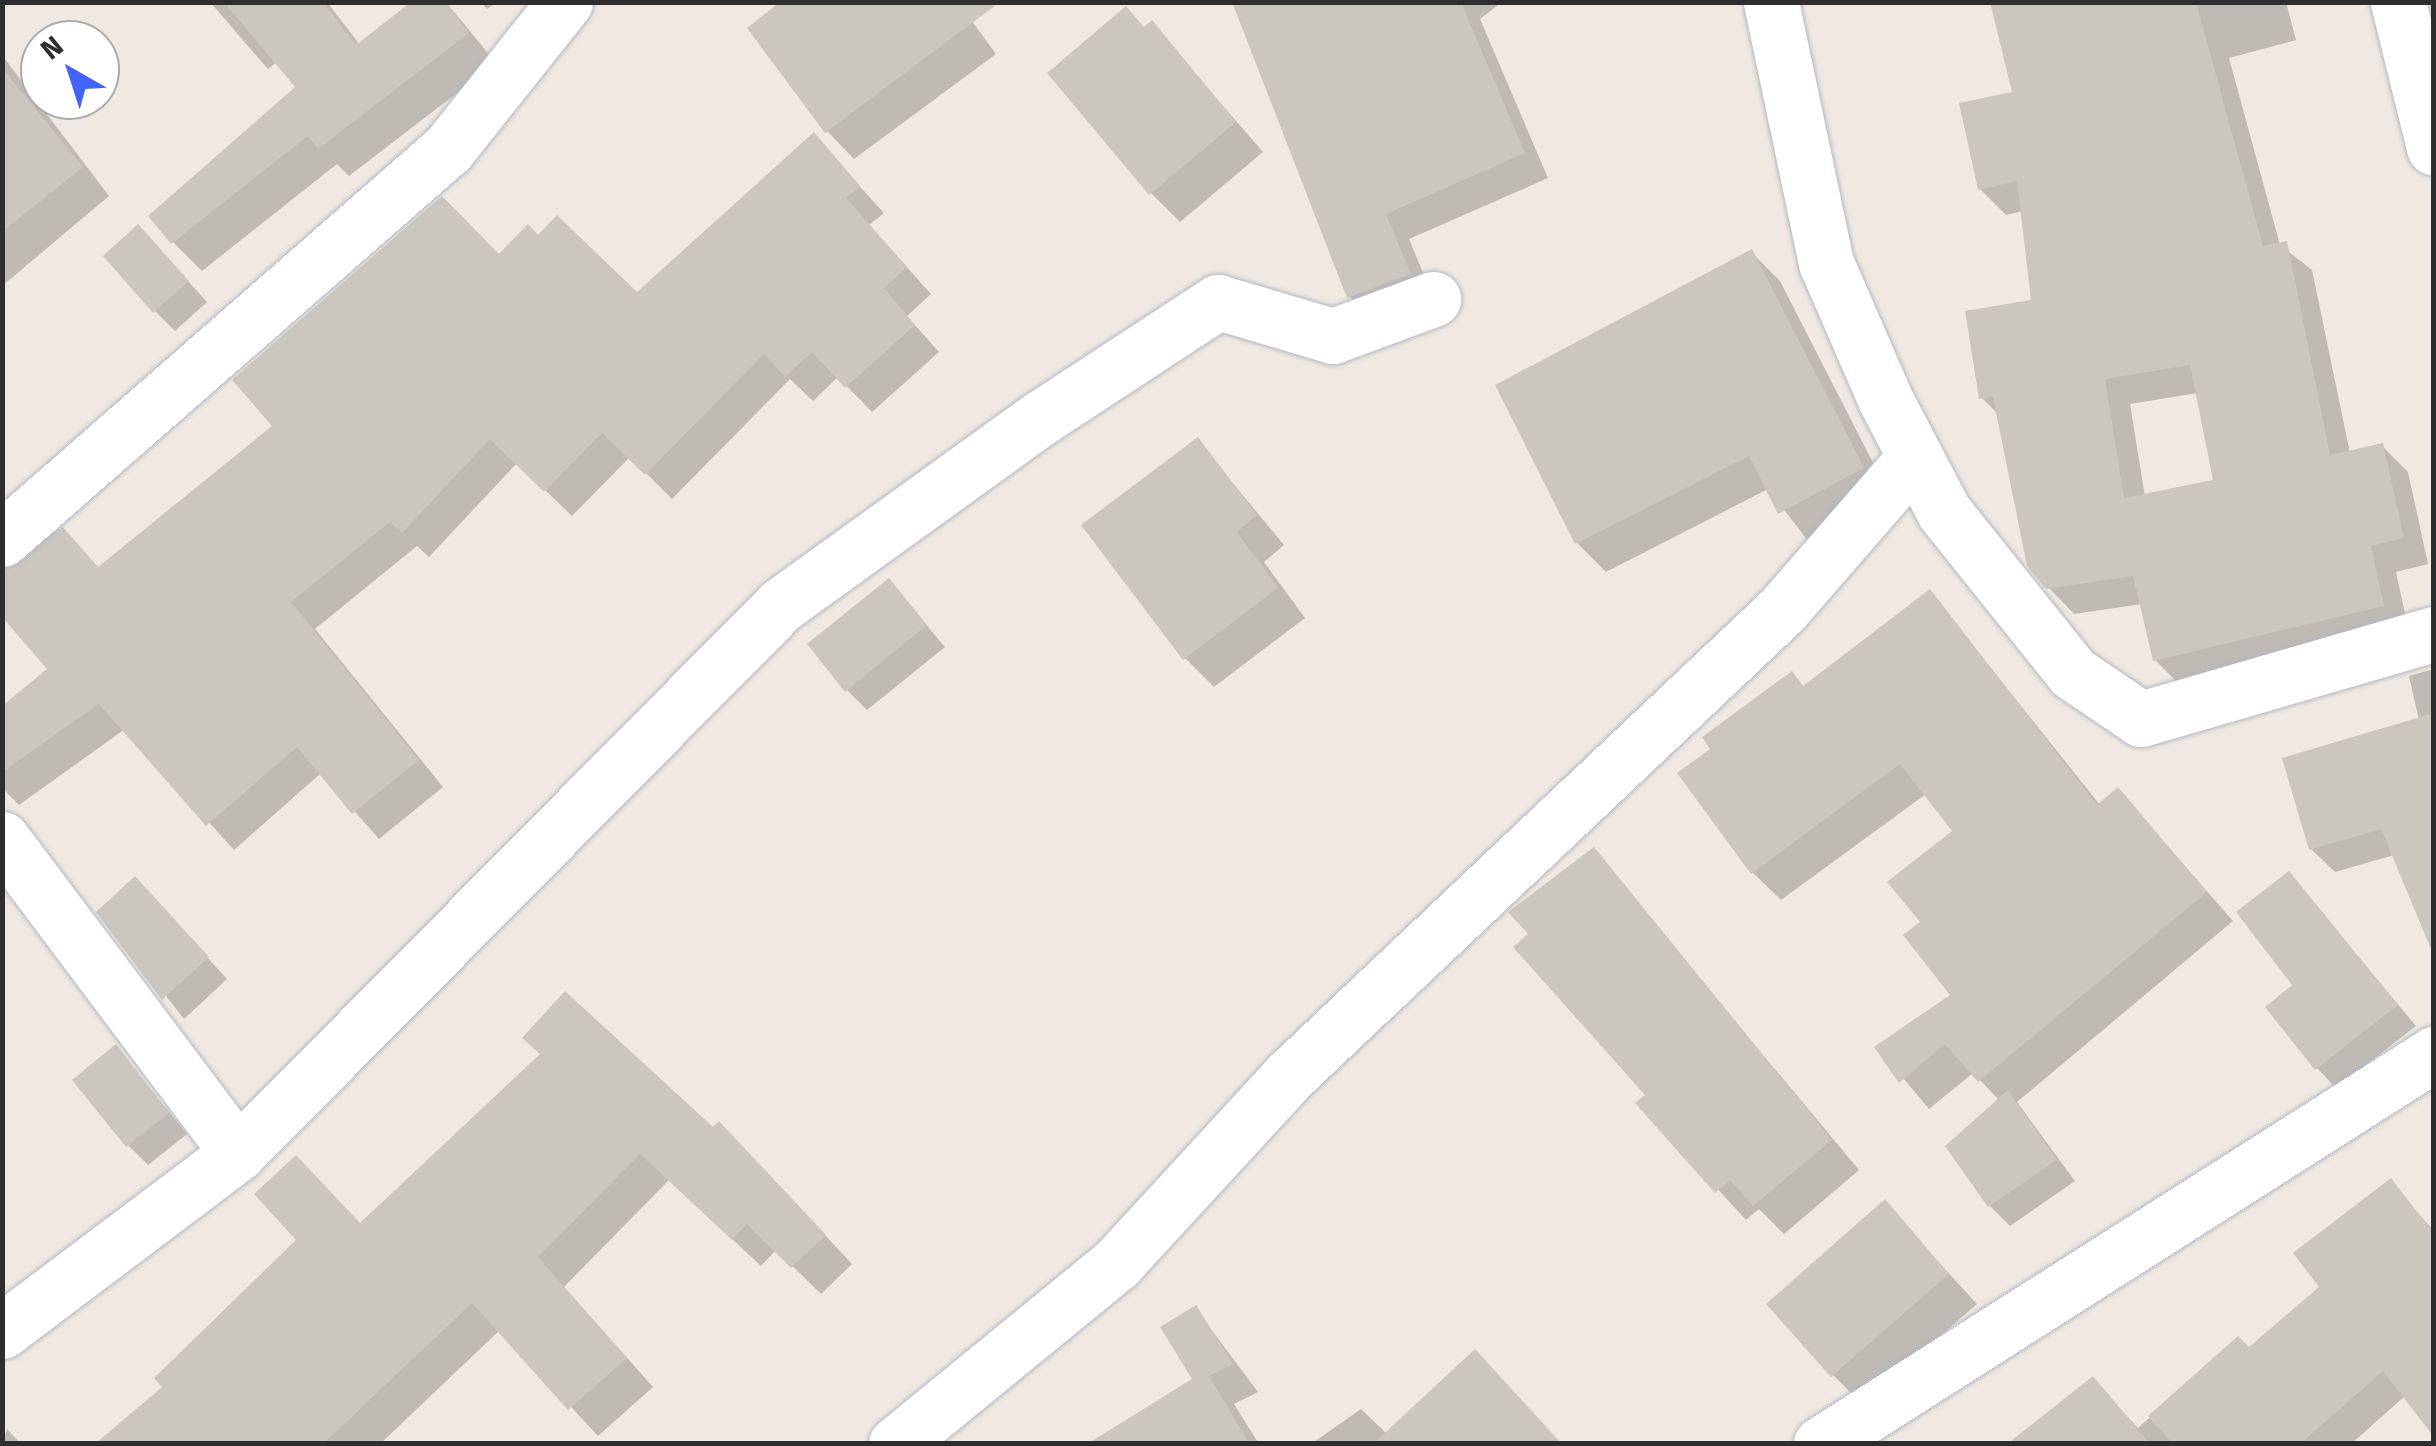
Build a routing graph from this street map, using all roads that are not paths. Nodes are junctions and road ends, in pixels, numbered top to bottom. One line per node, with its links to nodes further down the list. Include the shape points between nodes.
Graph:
1 (565, 2): 7 (street, via 448,149)
2 (1771, 2): 6 (street, via 1826,263)
3 (2398, 2): 4 (street)
4 (2434, 148)
5 (1433, 300): 11 (street, via 1333,336 1218,302 1038,419 781,605)
6 (1915, 457): 8 (street, via 1944,512 2073,672 2141,719); 13 (street, via 1782,610 1290,1074 1117,1262)
7 (2, 539)
8 (2434, 634)
9 (2, 840): 11 (street)
10 (2434, 1054): 14 (street)
11 (238, 1153): 12 (street)
12 (2, 1331)
13 (896, 1444)
14 (1822, 1444)

